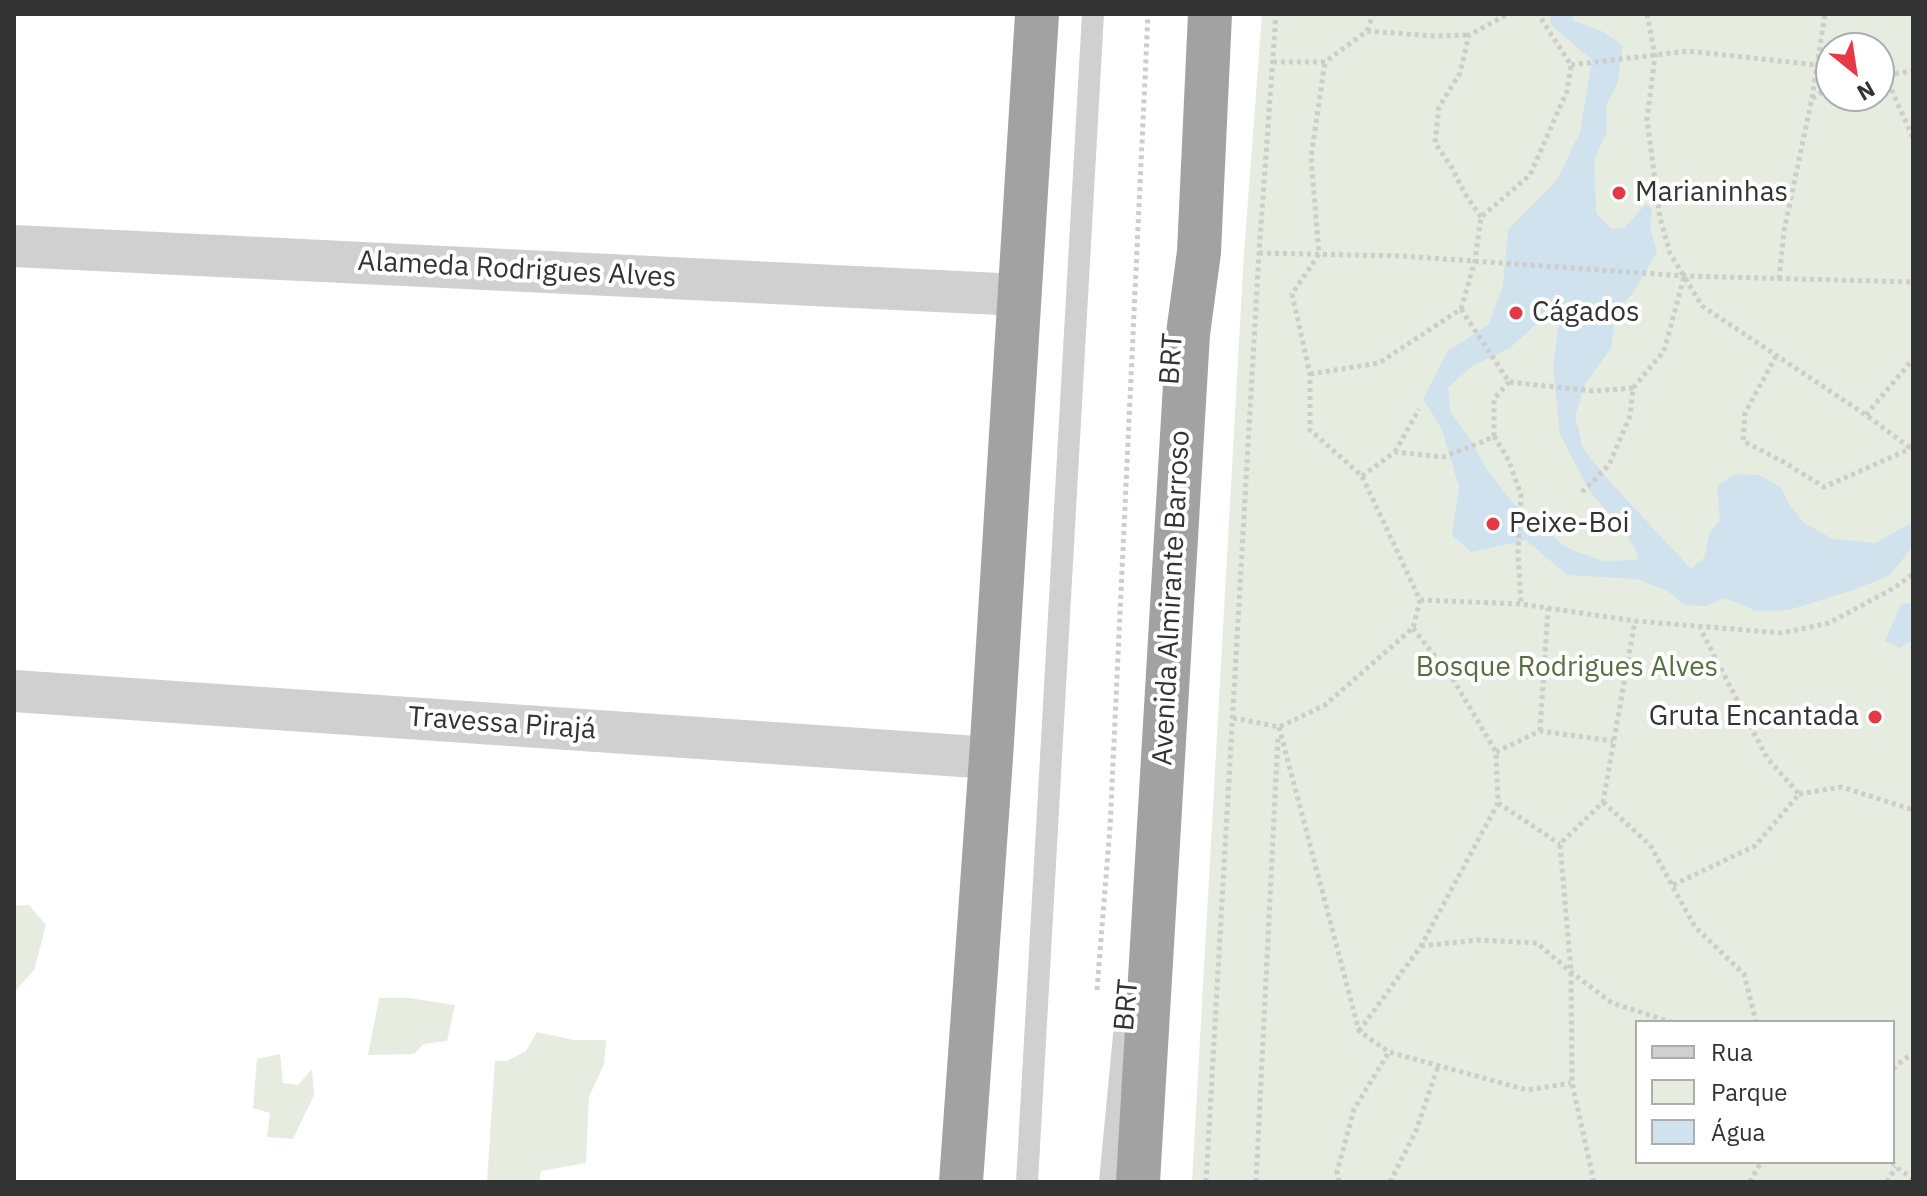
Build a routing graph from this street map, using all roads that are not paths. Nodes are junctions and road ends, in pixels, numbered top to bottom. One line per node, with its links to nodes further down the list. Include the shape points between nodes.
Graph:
1 (1037, 14): 6 (highway)
2 (1093, 14): 10 (lane)
3 (1192, 14): 11 (lane, BRT, via 1133,941)
4 (1210, 14): 12 (highway, Avenida Almirante Barroso)
5 (14, 246): 6 (street, Alameda Rodrigues Alves)
6 (1019, 295): 8 (highway)
7 (14, 691): 8 (street, Travessa Pirajá)
8 (991, 758): 9 (highway)
9 (961, 1182)
10 (1027, 1182)
11 (1110, 1182)
12 (1138, 1182)

